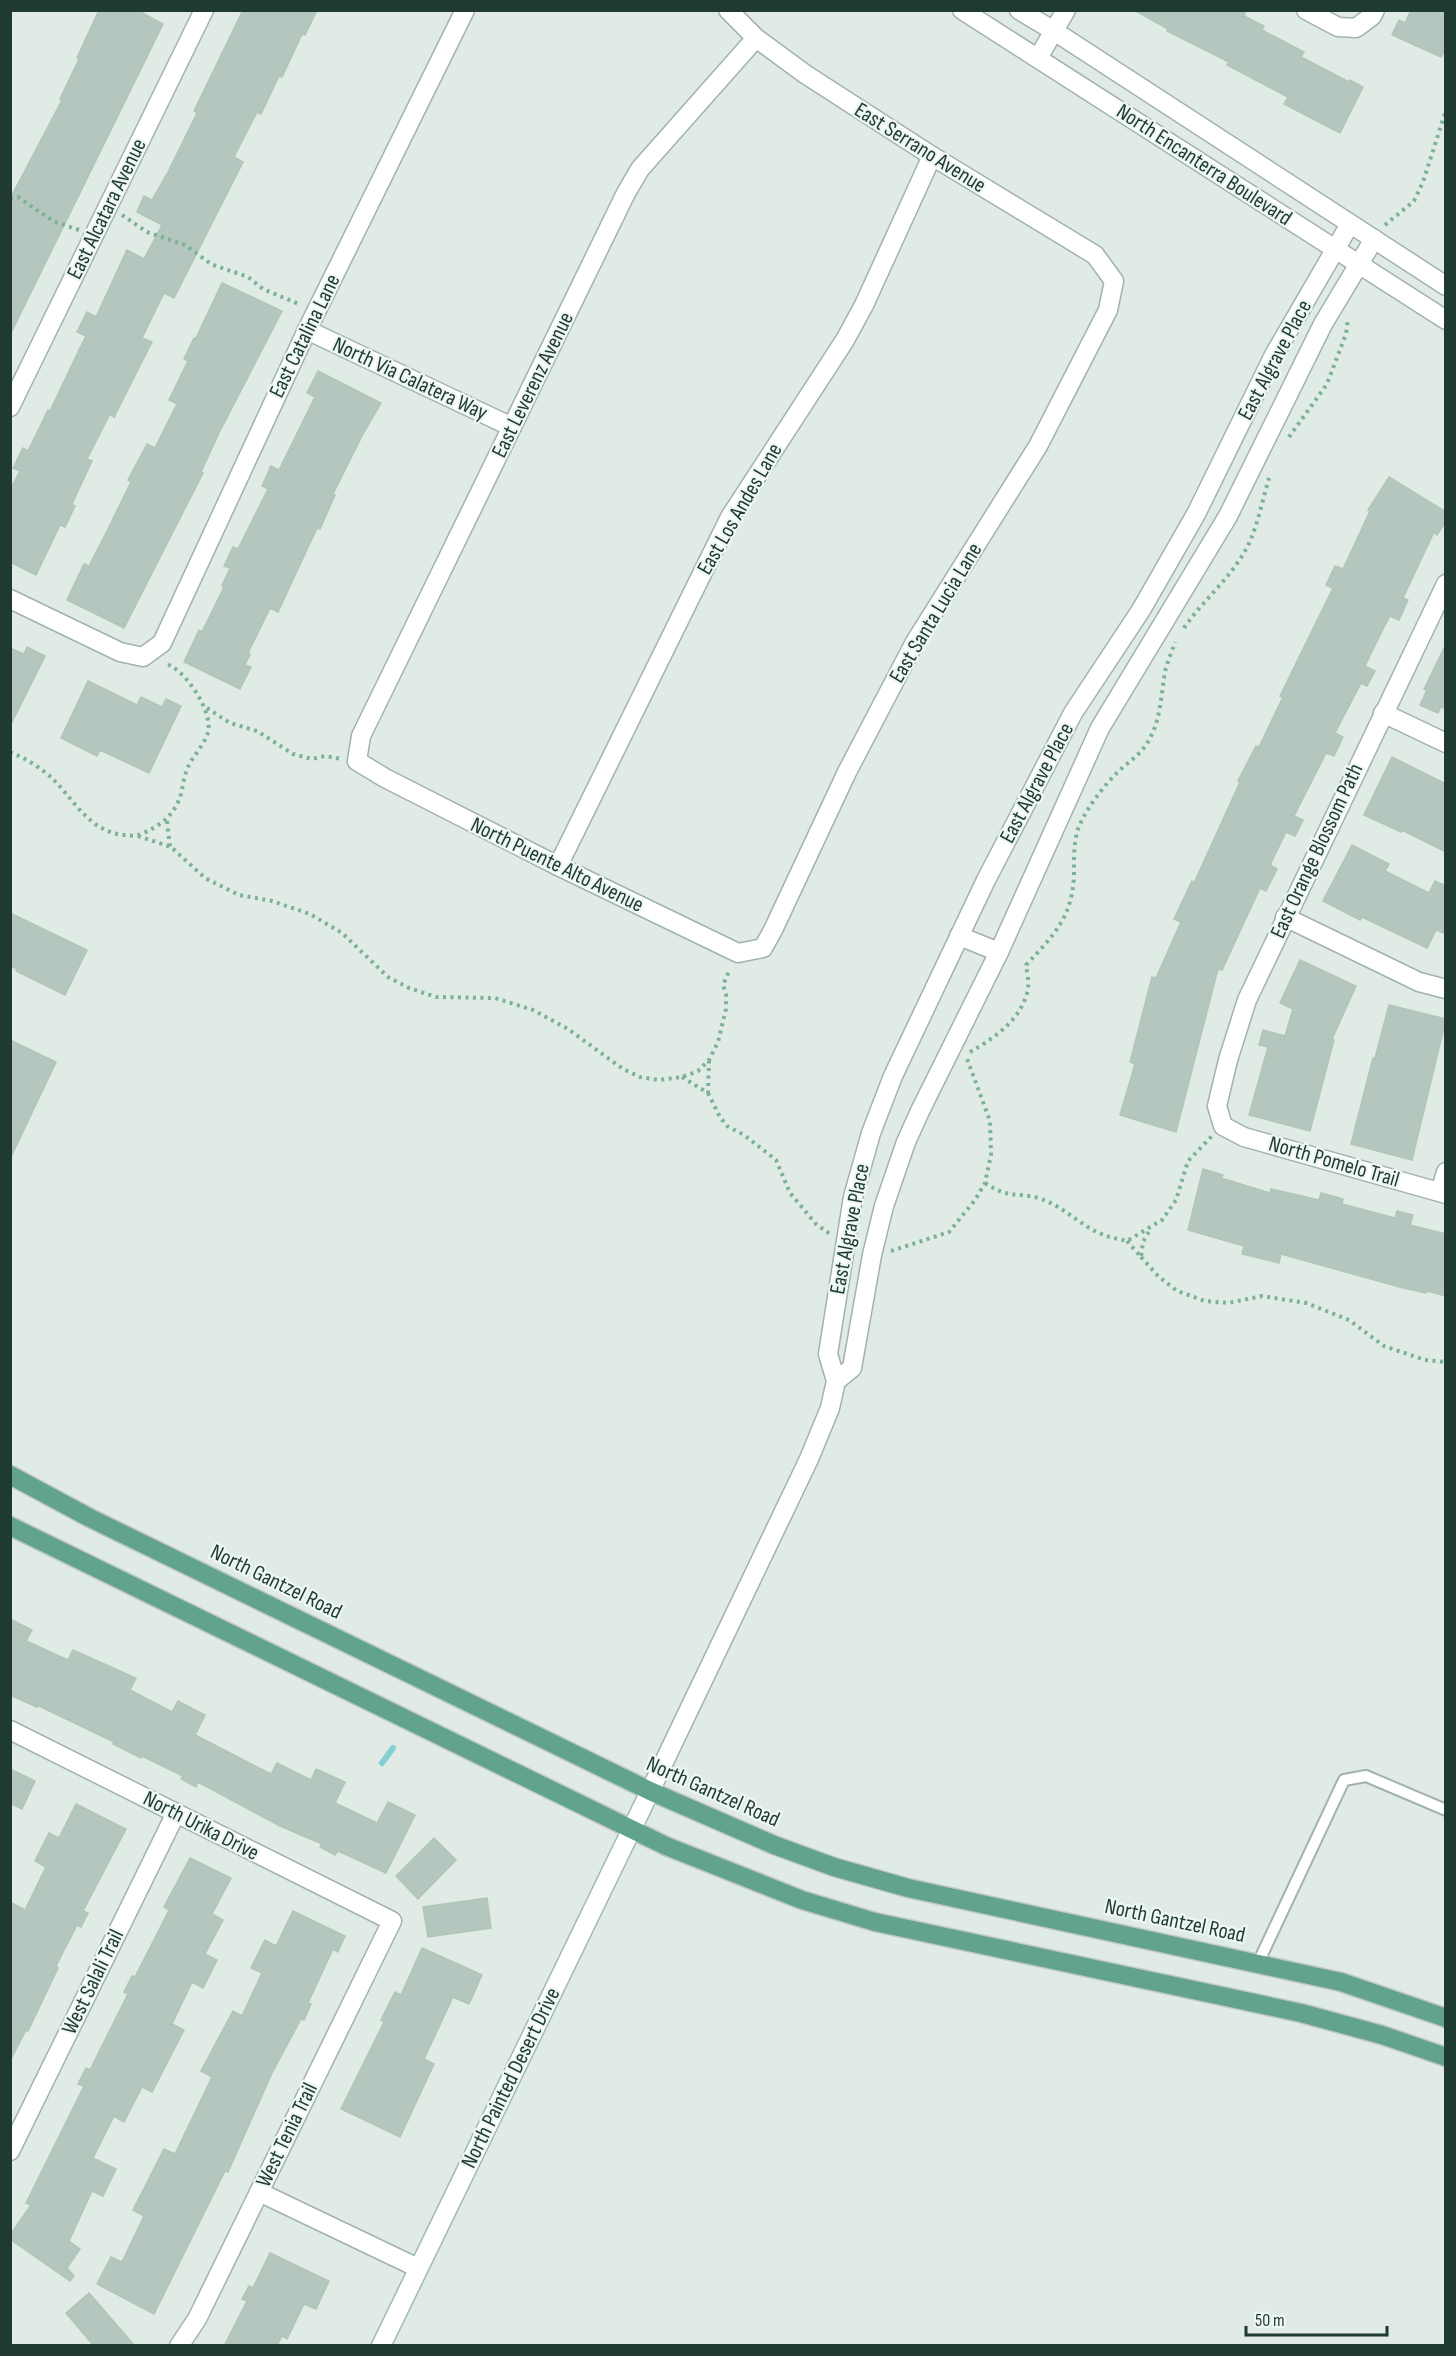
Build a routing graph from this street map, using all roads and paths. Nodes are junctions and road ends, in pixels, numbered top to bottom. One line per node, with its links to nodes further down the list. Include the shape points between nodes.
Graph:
1 (204, 10): 17 (street, East Alcatara Avenue)
2 (465, 10): 25 (street, East Catalina Lane)
3 (728, 10): 11 (street, East Serrano Avenue)
4 (962, 10): 12 (street, North Encanterra Boulevard)
5 (1019, 10): 9 (street, North Encanterra Boulevard)
6 (1066, 10): 10 (street)
7 (1306, 10): 8 (street, via 1338,27 1356,28)
8 (1375, 10)
9 (1040, 16): 10 (street, North Encanterra Boulevard); 12 (street)
10 (1054, 31): 13 (street); 18 (street, North Encanterra Boulevard)
11 (756, 38): 15 (street, East Serrano Avenue); 30 (street, East Leverenz Avenue, via 640,169)
12 (1021, 47): 13 (street, North Encanterra Boulevard)
13 (1038, 58): 21 (street, North Encanterra Boulevard)
14 (1446, 110): 20 (path, via 1414,201 1379,228)
15 (932, 156): 23 (street, East Serrano Avenue, via 1095,255); 46 (street, East Los Andes Lane, via 845,340 730,517)
16 (10, 198): 19 (path, via 18,197 53,221)
17 (109, 206): 19 (street, East Alcatara Avenue); 25 (path, via 147,232 185,245 211,264 248,277 263,289)
18 (1350, 224): 20 (street, North Encanterra Boulevard); 21 (street, East Algrave Place)
19 (93, 237): 29 (street, East Alcatara Avenue)
20 (1374, 239): 22 (street, East Algrave Place); 24 (street, North Encanterra Boulevard)
21 (1335, 250): 22 (street, North Encanterra Boulevard); 48 (street, East Algrave Place, via 1274,355 1196,514 1141,610 1073,713)
22 (1359, 263): 27 (street, North Encanterra Boulevard); 49 (street, East Algrave Place, via 1323,324 1228,516 1100,728)
23 (1114, 281): 50 (street, East Santa Lucia Lane, via 1108,310 1038,446 915,642 847,772 773,930 762,948)
24 (1446, 286)
25 (315, 313): 28 (street, East Catalina Lane)
26 (1349, 313): 31 (path, via 1346,334 1327,384)
27 (1446, 320)
28 (307, 330): 30 (street, North Via Calatera Way); 37 (street, East Catalina Lane, via 162,643)
29 (10, 406)
30 (512, 428): 42 (street, East Leverenz Avenue, via 361,735)
31 (1286, 441)
32 (1273, 467): 35 (path, via 1242,557)
33 (1446, 584): 39 (street, East Orange Blossom Path)
34 (10, 599): 37 (street, via 120,652)
35 (1183, 630)
36 (1176, 639): 57 (path, via 1165,669 1158,717 1150,739 1093,800 1080,824 1071,902 1055,934 1026,965 1028,989 1017,1015 995,1038 966,1054 990,1121 991,1155)
37 (143, 657): 38 (path, via 175,668)
38 (206, 708): 42 (path, via 230,723 257,731 293,754); 43 (path, via 208,732 188,766 180,795)
39 (1383, 713): 40 (street); 47 (street, East Orange Blossom Path)
40 (1446, 743)
41 (10, 752): 44 (path, via 54,780 88,819 115,834)
42 (357, 761): 46 (street, North Puente Alto Avenue)
43 (167, 820): 44 (path); 45 (path)
44 (138, 836): 45 (path)
45 (171, 847): 53 (path, via 205,878 238,895 310,914 342,933 388,977 409,988 436,997 495,998 533,1010 568,1029 623,1069 659,1080)
46 (558, 866): 50 (street, North Puente Alto Avenue)
47 (1285, 917): 51 (street, via 1419,982); 55 (street, East Orange Blossom Path, via 1247,1000 1228,1060 1217,1106)
48 (959, 936): 49 (street); 61 (street, East Algrave Place, via 880,1107 858,1177)
49 (999, 952): 62 (street, East Algrave Place, via 906,1142)
50 (738, 953): 52 (path, via 723,985 726,1010)
51 (1446, 988)
52 (709, 1060): 53 (path, via 698,1071); 54 (path)
53 (682, 1077): 54 (path)
54 (708, 1093): 61 (path, via 727,1126 776,1160 790,1193 816,1224)
55 (1223, 1126): 58 (street, North Pomelo Trail, via 1244,1137); 59 (path, via 1188,1161 1176,1200 1162,1220)
56 (1446, 1172): 58 (street)
57 (985, 1183): 60 (path, via 1011,1196 1038,1198 1053,1204 1103,1235); 62 (path, via 949,1232 892,1251)
58 (1443, 1193)
59 (1151, 1227): 60 (path); 63 (path)
60 (1127, 1241): 63 (path)
61 (845, 1242): 65 (street, East Algrave Place, via 828,1354)
62 (874, 1248): 65 (street, East Algrave Place, via 852,1368)
63 (1141, 1257): 64 (path, via 1177,1291 1205,1301 1228,1303 1262,1296 1306,1303 1349,1320 1384,1346 1425,1360)
64 (1446, 1362)
65 (836, 1381): 69 (street, East Algrave Place, via 830,1408 809,1459)
66 (10, 1474): 69 (main road, North Gantzel Road, via 90,1518)
67 (10, 1526): 73 (main road)
68 (10, 1730): 72 (street, North Urika Drive)
69 (650, 1791): 70 (street, East Algrave Place); 75 (main road, North Gantzel Road, via 774,1845 908,1888)
70 (641, 1810): 73 (street, North Painted Desert Drive)
71 (1446, 1810): 75 (lane, via 1366,1776 1344,1780)
72 (176, 1813): 74 (street, North Urika Drive); 78 (street, West Salali Trail)
73 (632, 1830): 77 (main road, via 802,1900 875,1922 1301,2013); 80 (street, North Painted Desert Drive)
74 (392, 1922): 79 (street, West Tenia Trail)
75 (1258, 1963): 76 (main road, North Gantzel Road, via 1341,1982)
76 (1446, 2018)
77 (1446, 2057)
78 (10, 2151)
79 (259, 2192): 80 (street); 81 (street, West Tenia Trail, via 197,2319)
80 (418, 2268): 82 (street, North Painted Desert Drive)
81 (178, 2346)
82 (381, 2346)

